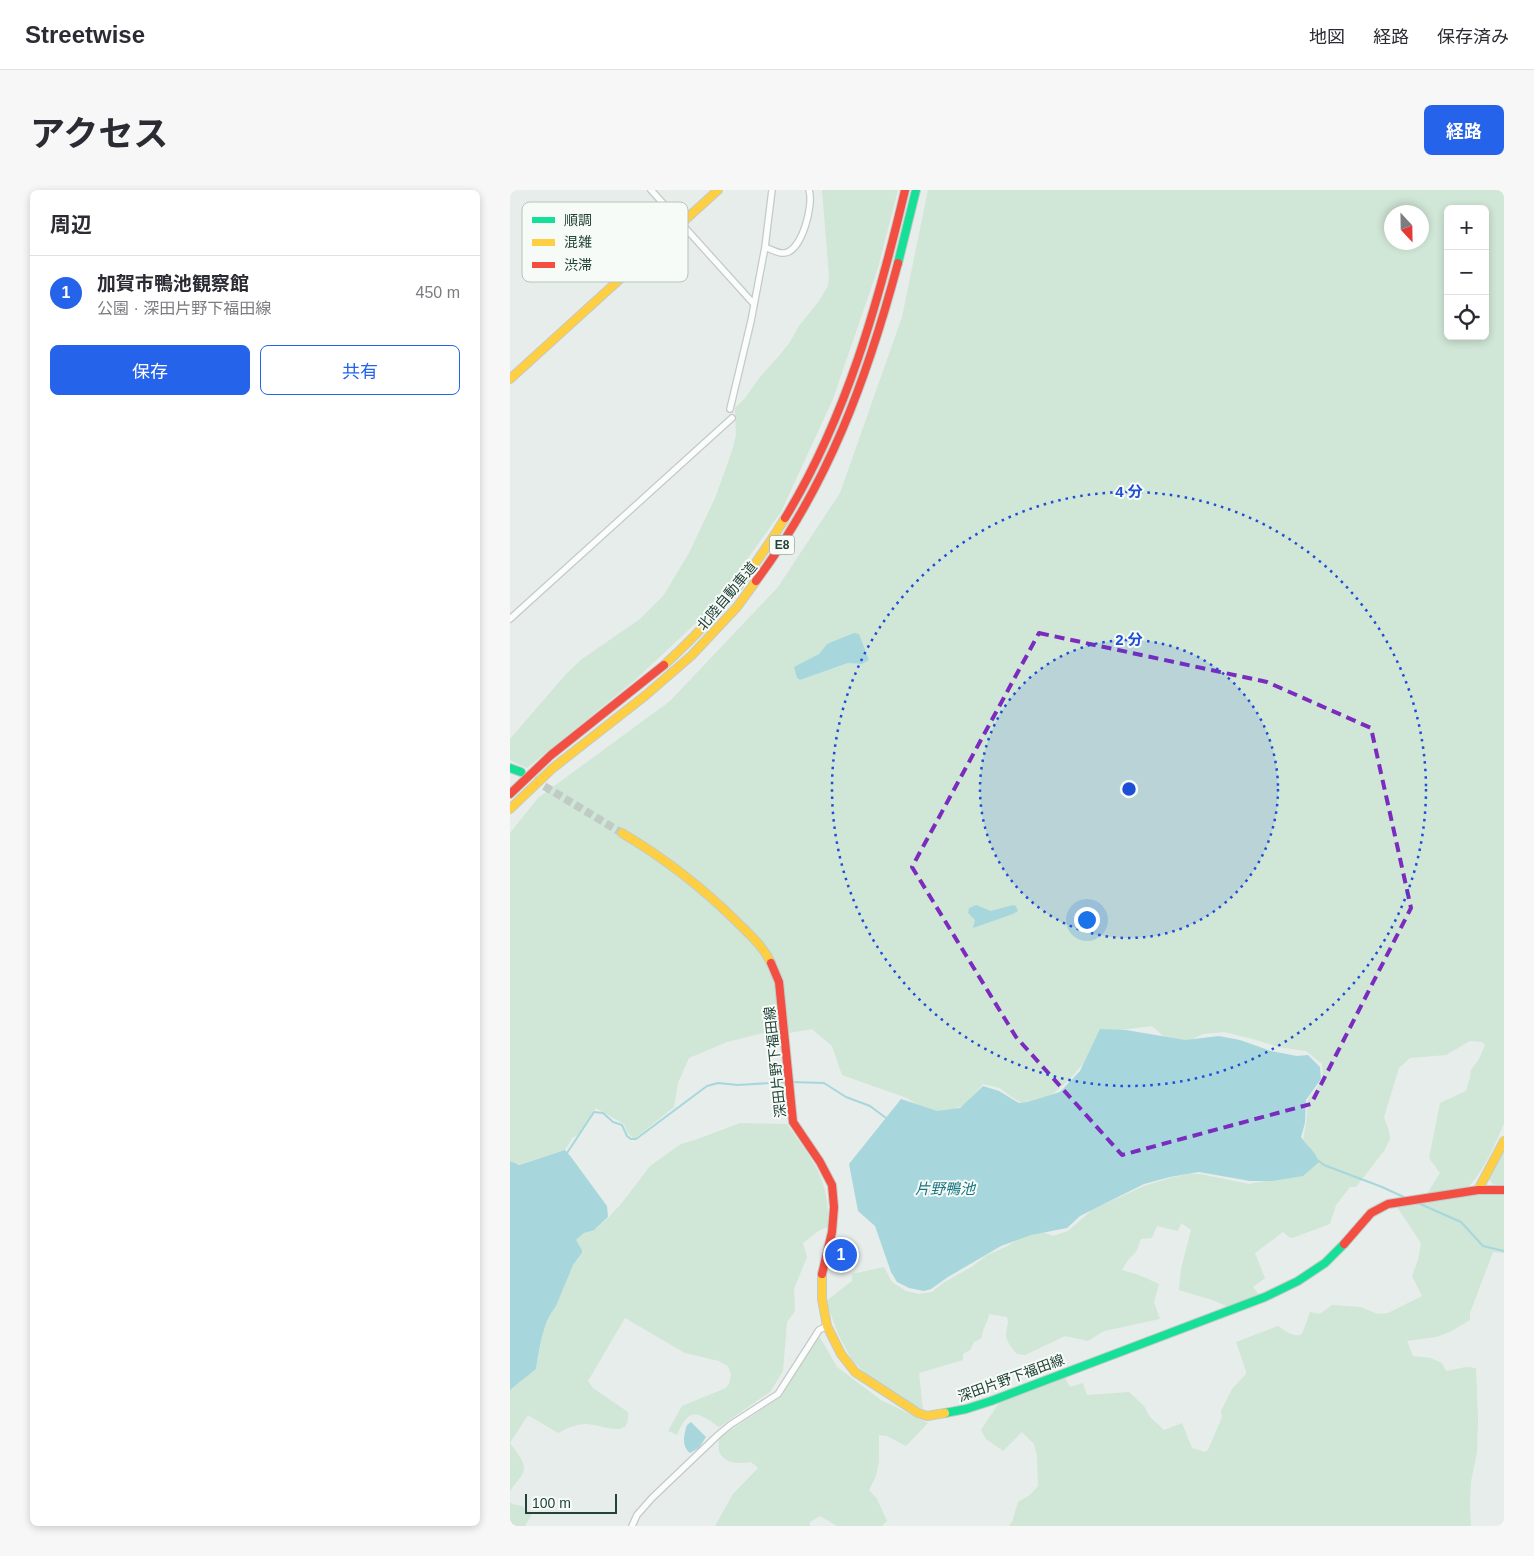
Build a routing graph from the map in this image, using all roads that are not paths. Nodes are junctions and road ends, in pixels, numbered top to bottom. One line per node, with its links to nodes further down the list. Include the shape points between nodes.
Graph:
1 (651, 190): 7 (street)
2 (718, 190): 8 (main road)
3 (772, 190): 10 (street)
4 (809, 190): 10 (street, via 806,221 793,250 784,253)
5 (905, 190): 19 (main road, 北陸自動車道 / E8, via 853,378 808,480 773,540 731,596 684,647)
6 (916, 190): 20 (main road, 北陸自動車道 / E8, via 900,259 863,381 819,482 782,546 738,605 691,655 548,773)
7 (662, 202)
8 (688, 218)
9 (688, 232): 12 (street)
10 (765, 247): 12 (street)
11 (617, 282): 13 (main road)
12 (753, 303): 14 (street)
13 (510, 379)
14 (730, 409)
15 (732, 418): 16 (street)
16 (510, 619)
17 (510, 768): 18 (main road)
18 (521, 772)
19 (510, 794)
20 (510, 809)
21 (622, 833): 25 (main road, 深田片野下福田線, via 681,872 710,896 760,945 776,972 793,1122 832,1185 833,1223 821,1286)
22 (1504, 1141): 23 (main road)
23 (1478, 1190): 24 (main road, 深田片野下福田線); 25 (main road, 深田片野下福田線, via 1388,1204 1371,1213 1324,1263 1298,1282 991,1401 945,1413 927,1416 918,1413 855,1372 841,1354)
24 (1504, 1190)
25 (827, 1326): 26 (street, via 819,1330 778,1394 718,1435 652,1498)
26 (632, 1526)

